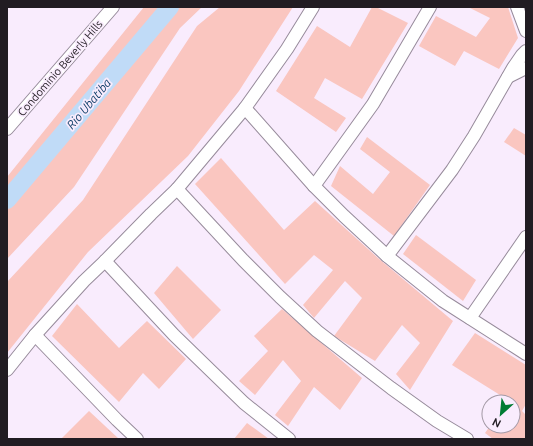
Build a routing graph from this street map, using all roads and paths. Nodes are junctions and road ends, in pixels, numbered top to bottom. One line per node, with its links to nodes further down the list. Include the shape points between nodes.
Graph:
1 (113, 7): 10 (street, Condominio Beverly Hills)
2 (313, 7): 9 (street)
3 (430, 7): 11 (street, via 373,104)
4 (517, 7): 5 (street)
5 (526, 31)
6 (526, 51): 8 (street)
7 (526, 68): 8 (street)
8 (508, 77): 14 (street, via 452,170)
9 (245, 108): 11 (street); 12 (street)
10 (7, 129)
11 (314, 186): 14 (street)
12 (177, 189): 15 (street); 22 (street, via 280,297 318,330 408,400)
13 (526, 237): 16 (street)
14 (388, 256): 16 (street, via 443,301)
15 (105, 261): 17 (street); 21 (street, via 174,335 244,403)
16 (470, 318): 18 (street)
17 (35, 335): 19 (street); 20 (street)
18 (526, 354)
19 (7, 370)
20 (137, 439)
21 (289, 439)
22 (467, 439)

